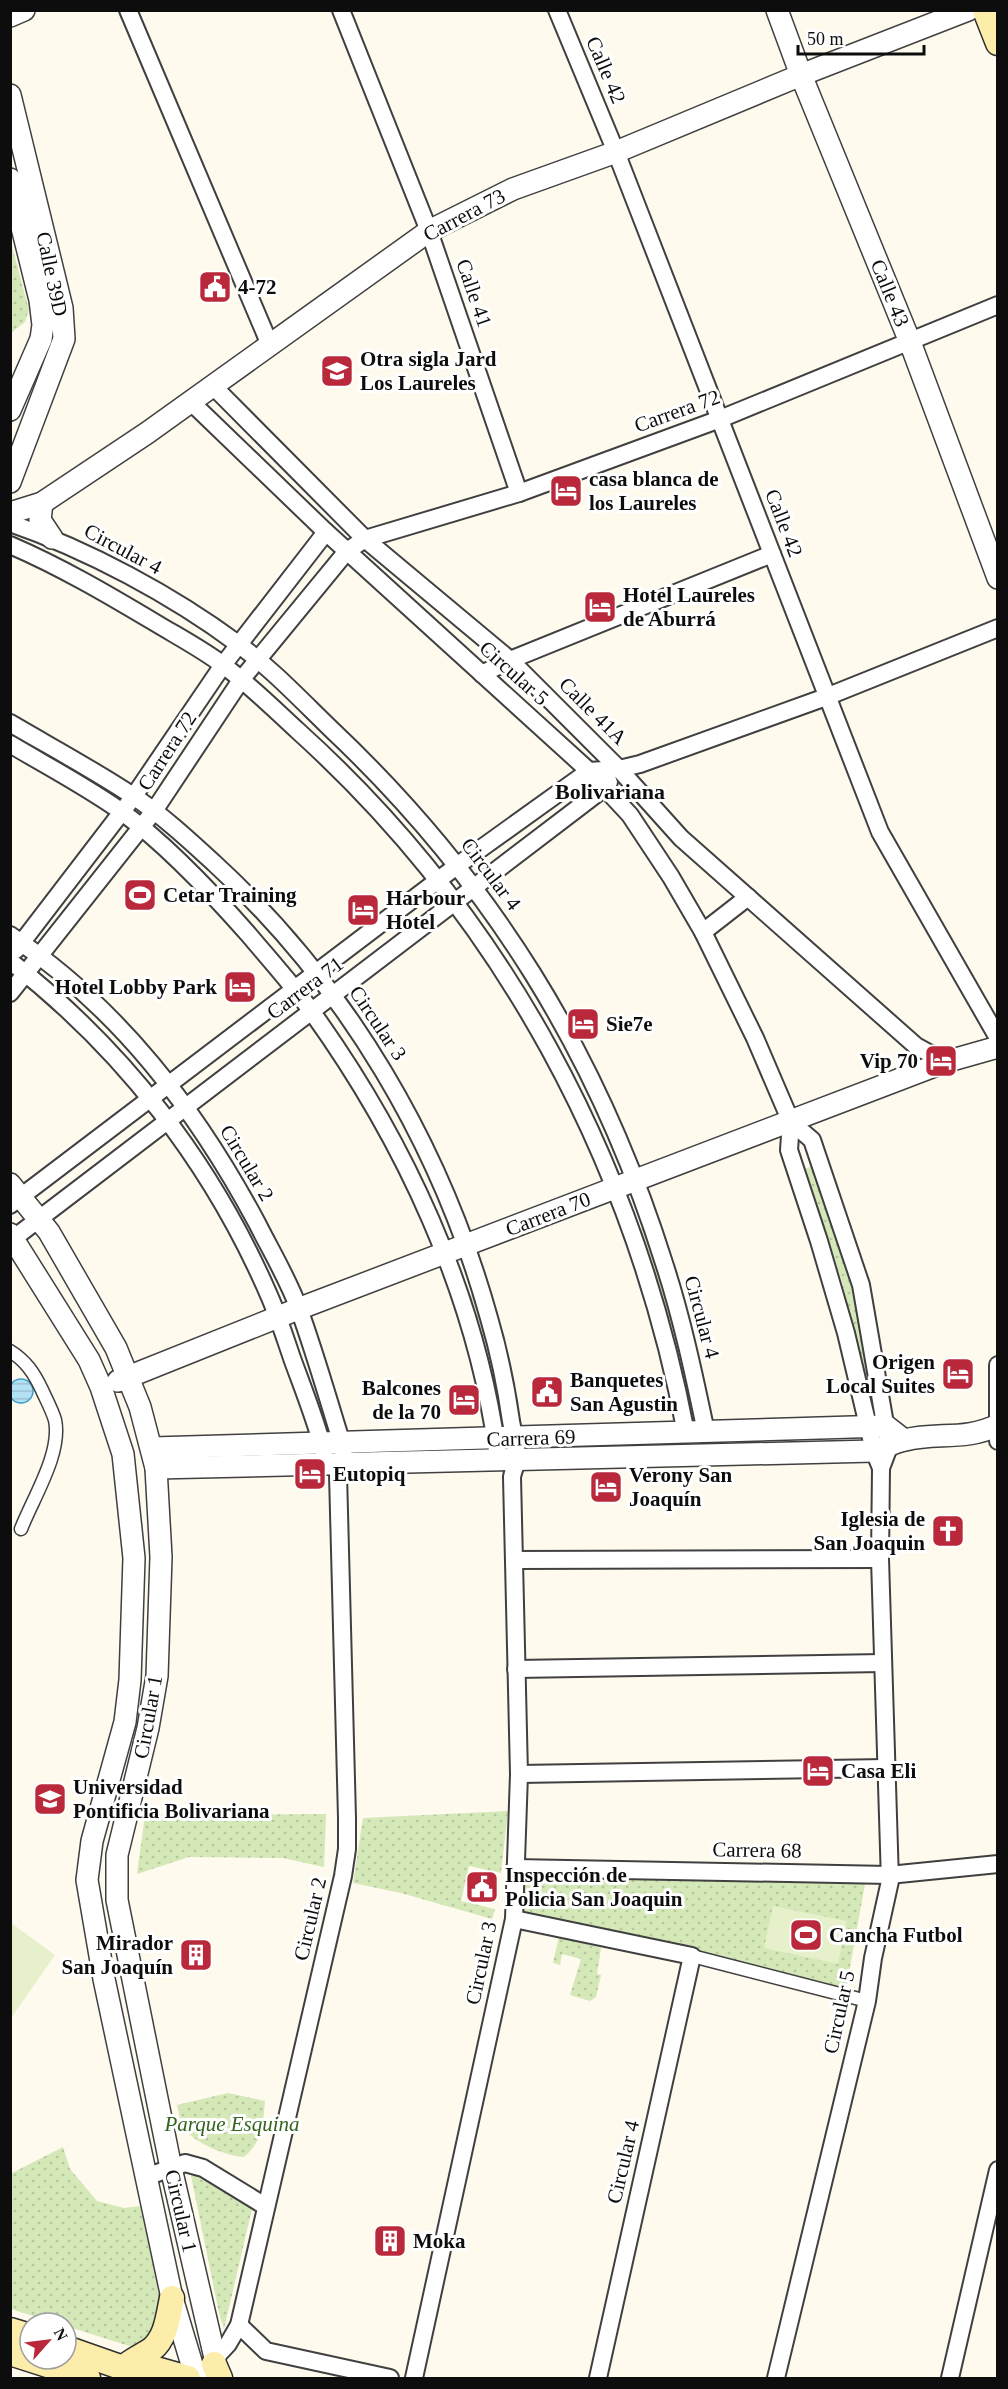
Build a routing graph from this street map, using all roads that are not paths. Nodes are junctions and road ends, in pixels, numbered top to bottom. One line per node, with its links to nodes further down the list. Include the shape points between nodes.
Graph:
1 (24, 10): 8 (street)
2 (128, 10): 17 (street)
3 (341, 10): 14 (street, Calle 41)
4 (557, 10): 12 (street, Calle 42)
5 (777, 10): 10 (street, Calle 43)
6 (968, 10): 10 (street, Carrera 73)
7 (985, 10): 9 (main road)
8 (10, 16)
9 (998, 43)
10 (801, 75): 12 (street, Carrera 73); 16 (street, Calle 43)
11 (10, 95): 22 (street, Calle 39D, via 62,308 64,339)
12 (616, 152): 14 (street, Carrera 73, via 513,189); 21 (street, Calle 42)
13 (10, 179): 20 (street, Calle 39D, via 44,325)
14 (429, 231): 17 (street, Carrera 73); 23 (street, Calle 41)
15 (998, 305): 16 (street, Carrera 72)
16 (910, 342): 21 (street, Carrera 72); 33 (street, Calle 43)
17 (270, 345): 18 (street, Carrera 73)
18 (213, 386): 19 (street, Carrera 73); 29 (street, Calle 41A)
19 (191, 402): 24 (street, Carrera 73); 27 (street, Circular 5)
20 (10, 410)
21 (720, 419): 23 (street, Carrera 72); 32 (street, Calle 42)
22 (10, 482)
23 (519, 493): 29 (street, Carrera 72)
24 (42, 503): 25 (street, Carrera 73); 28 (street, via 40,520)
25 (10, 513)
26 (10, 523): 28 (street, Circular 4)
27 (326, 532): 29 (street, Carrera 72); 31 (street, Circular 5); 35 (street, Carrera 72)
28 (52, 538): 35 (street, Circular 4, via 181,605)
29 (365, 539): 31 (street, Carrera 72); 37 (street, Calle 41A)
30 (10, 545): 38 (street, Circular 4, via 93,585)
31 (347, 551): 36 (street, Carrera 72); 39 (street, Circular 5)
32 (772, 554): 37 (street); 41 (street, Calle 42)
33 (998, 578)
34 (998, 628): 41 (street)
35 (239, 645): 36 (street, Circular 4); 38 (street, Carrera 72)
36 (257, 659): 40 (street, Carrera 72); 44 (street, Circular 4)
37 (510, 660): 39 (street); 45 (street, Calle 41A)
38 (223, 665): 40 (street, Circular 4); 49 (street, Carrera 72)
39 (482, 674): 46 (street, Circular 5)
40 (241, 680): 47 (street, Circular 4); 50 (street, Carrera 72)
41 (826, 697): 45 (street); 70 (street, Calle 42, via 880,832)
42 (10, 723): 49 (street, Circular 3)
43 (10, 744): 51 (street, Circular 3)
44 (360, 756): 47 (street); 53 (street, Circular 4)
45 (619, 769): 46 (street); 48 (street, Carrera 71); 56 (street, Calle 41A, via 681,838)
46 (589, 771): 48 (street, Circular 5); 53 (street, Carrera 71)
47 (344, 772): 54 (street, Circular 4)
48 (603, 789): 55 (street, Carrera 71); 58 (street, Circular 5, via 630,815)
49 (134, 796): 50 (street, Circular 3); 51 (street, Carrera 72)
50 (154, 811): 52 (street, Carrera 72); 63 (street, Circular 3, via 232,880)
51 (122, 812): 52 (street, Circular 3); 59 (street, Carrera 72)
52 (141, 828): 60 (street, Carrera 72); 64 (street, Circular 3, via 215,896)
53 (458, 865): 54 (street, Carrera 71); 55 (street, Circular 4)
54 (438, 881): 57 (street, Circular 4); 63 (street, Carrera 71)
55 (474, 886): 57 (street, Carrera 71); 68 (street, Circular 4)
56 (748, 897): 58 (street); 72 (street, Calle 41A, via 916,1046)
57 (453, 903): 66 (street, Carrera 71); 69 (street, Circular 4, via 492,953)
58 (703, 932): 79 (street, Circular 5, via 755,1038)
59 (16, 939): 60 (street, Circular 2); 61 (street, Carrera 72)
60 (40, 956): 62 (street, Carrera 72); 73 (street, Circular 2, via 102,1009)
61 (10, 959): 62 (street, Circular 2)
62 (26, 973): 65 (street, Carrera 72); 75 (street, Circular 2, via 107,1047)
63 (316, 973): 64 (street, Carrera 71); 66 (street, Circular 3)
64 (295, 989): 67 (street, Circular 3); 73 (street, Carrera 71)
65 (10, 993)
66 (332, 995): 67 (street, Carrera 71); 74 (street, Circular 3)
67 (312, 1011): 76 (street, Circular 3); 77 (street, Carrera 71)
68 (556, 1011): 69 (street); 80 (street, Circular 4, via 597,1089)
69 (535, 1022): 80 (street, Circular 4, via 581,1111)
70 (998, 1038)
71 (998, 1047): 72 (street, Carrera 70)
72 (945, 1062): 79 (street, Carrera 70)
73 (170, 1084): 75 (street, Carrera 71); 77 (street, Circular 2)
74 (392, 1085): 76 (street); 84 (street, Circular 3, via 435,1168)
75 (151, 1098): 78 (street, Circular 2); 81 (street, Carrera 71)
76 (369, 1099): 85 (street, Circular 3, via 417,1190)
77 (186, 1106): 78 (street, Carrera 71); 86 (street, Circular 2, via 246,1203)
78 (168, 1120): 82 (street, Carrera 71); 87 (street, Circular 2, via 226,1208)
79 (790, 1122): 80 (street, Carrera 70); 92 (street, Circular 5, via 789,1150); 92 (street, Circular 5, via 812,1140 861,1285)
80 (626, 1185): 84 (street, Carrera 70); 94 (street, Circular 4, via 677,1388)
81 (14, 1195): 82 (street, Circular 1)
82 (39, 1219): 83 (street, Carrera 71); 90 (street, Circular 1, via 99,1316)
83 (12, 1236): 91 (street, Circular 1, via 72,1331)
84 (466, 1246): 85 (street, Carrera 70); 95 (street, Circular 3, via 495,1337)
85 (444, 1254): 86 (street, Carrera 70); 95 (street, Circular 3)
86 (298, 1309): 87 (street, Carrera 70); 98 (street, Circular 2)
87 (277, 1317): 90 (street, Carrera 70); 98 (street, Circular 2)
88 (10, 1351): 100 (street, via 32,1370 54,1420 56,1439)
89 (998, 1365): 93 (street)
90 (129, 1376): 91 (street, Carrera 70); 97 (street, Circular 1)
91 (101, 1388): 115 (street, Circular 1, via 123,1454 128,1489 134,1558 133,1638 124,1722 92,1841 87,1880)
92 (877, 1427): 94 (street, Carrera 69); 96 (street); 96 (street, Circular 5)
93 (997, 1431): 96 (street, Carrera 69)
94 (696, 1432): 95 (street, Carrera 69)
95 (505, 1438): 98 (street, Carrera 69); 99 (street, Circular 3)
96 (887, 1452): 99 (street, Carrera 69); 101 (street, Circular 5)
97 (154, 1458): 98 (street, Carrera 69); 113 (street, Circular 1, via 160,1557 157,1676 115,1874)
98 (335, 1458): 99 (street, Carrera 69); 116 (street, Circular 2, via 347,1850)
99 (509, 1466): 102 (street, Circular 3)
100 (21, 1529)
101 (880, 1559): 102 (street); 103 (street, Circular 5)
102 (514, 1560): 104 (street, Circular 3)
103 (883, 1663): 104 (street); 105 (street, Circular 5)
104 (516, 1669): 106 (street, Circular 3)
105 (886, 1768): 106 (street); 109 (street, Circular 5)
106 (519, 1774): 108 (street, Circular 3)
107 (998, 1864): 109 (street, Carrera 68)
108 (516, 1868): 109 (street, Carrera 68); 110 (street, Circular 3)
109 (889, 1875): 112 (street, Circular 5)
110 (514, 1919): 111 (street); 126 (street, Circular 3)
111 (692, 1956): 112 (street); 127 (street, Circular 4)
112 (867, 2001): 128 (street, Circular 5)
113 (171, 2168): 115 (street); 116 (street, via 185,2163 203,2168); 122 (street, Circular 1)
114 (998, 2170): 129 (street)
115 (146, 2177): 117 (street, Circular 1)
116 (265, 2206): 118 (street, Circular 2)
117 (172, 2298): 121 (main road, via 161,2339); 122 (street, Circular 1)
118 (239, 2325): 122 (street, Circular 2); 125 (street, via 266,2351)
119 (78, 2352): 121 (main road)
120 (10, 2353): 123 (main road)
121 (123, 2368): 124 (main road, via 156,2369)
122 (209, 2371)
123 (78, 2377)
124 (188, 2379)
125 (390, 2379)
126 (414, 2379)
127 (598, 2379)
128 (776, 2379)
129 (950, 2379)

